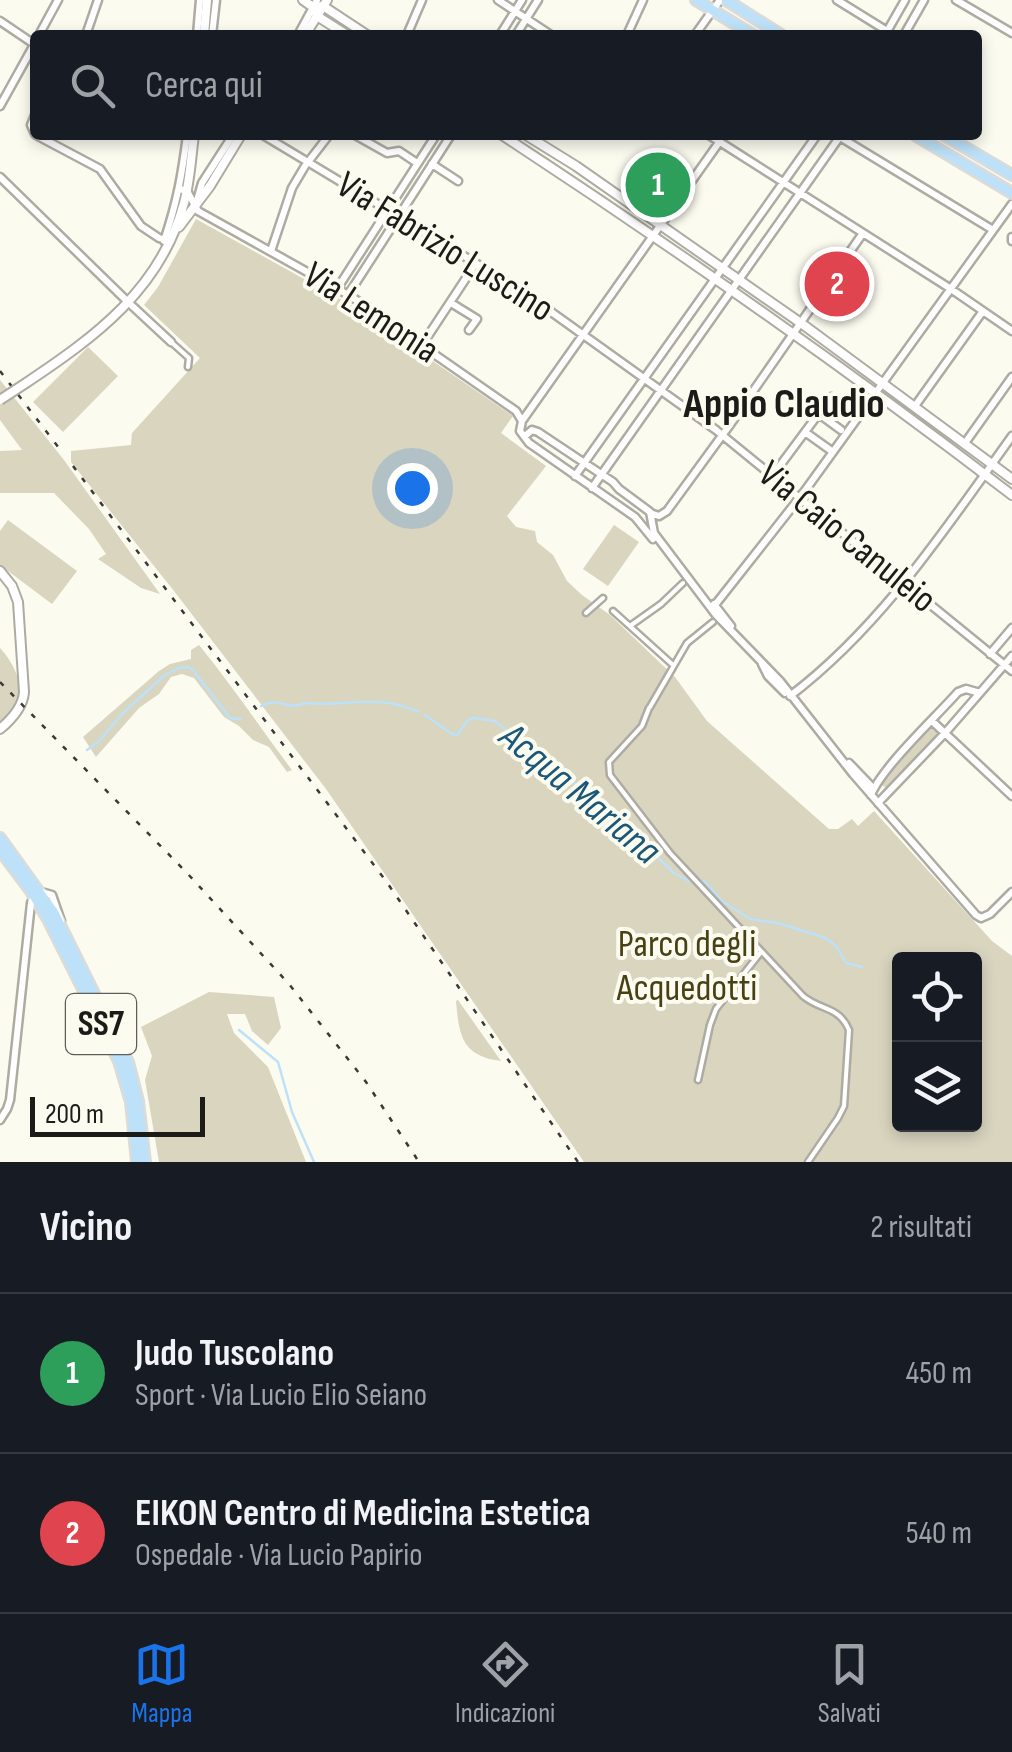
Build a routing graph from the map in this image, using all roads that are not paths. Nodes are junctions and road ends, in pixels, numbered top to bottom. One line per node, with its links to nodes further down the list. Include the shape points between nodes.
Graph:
1 (58, 0): 22 (street)
2 (98, 0): 23 (street)
3 (204, 0): 24 (street)
4 (216, 0): 25 (street)
5 (303, 0): 18 (street)
6 (422, 0): 28 (street)
7 (498, 0): 19 (street)
8 (522, 0): 19 (street)
9 (538, 0): 20 (street)
10 (643, 0): 32 (street)
11 (696, 0): 17 (main road)
12 (723, 0): 17 (street); 35 (main road)
13 (836, 0): 36 (street)
14 (905, 0): 37 (street)
15 (924, 0): 38 (street)
16 (956, 0): 39 (street)
17 (713, 10): 33 (street); 34 (main road)
18 (316, 11): 26 (street); 27 (street)
19 (515, 11): 20 (street); 29 (street)
20 (526, 19): 30 (street); 31 (street)
21 (0, 21): 40 (street)
22 (42, 30)
23 (88, 30)
24 (201, 30)
25 (213, 30)
26 (341, 30)
27 (356, 30)
28 (408, 30)
29 (503, 30)
30 (519, 30)
31 (543, 30)
32 (629, 30)
33 (699, 30)
34 (744, 30)
35 (774, 30)
36 (881, 30)
37 (888, 30)
38 (907, 30)
39 (1012, 34)
40 (30, 41)
41 (30, 53): 42 (street)
42 (0, 106)
43 (45, 140): 81 (street, via 100,169 140,225)
44 (189, 140): 70 (street)
45 (230, 140): 74 (street)
46 (238, 140): 74 (street)
47 (272, 140): 61 (street, Via Fabrizio Luscino)
48 (324, 140): 61 (street)
49 (364, 140): 62 (street)
50 (433, 140): 62 (street)
51 (448, 140): 63 (street)
52 (510, 140): 68 (street)
53 (534, 140): 64 (street)
54 (717, 140): 60 (street)
55 (813, 140): 69 (street)
56 (837, 140): 71 (street)
57 (847, 140): 78 (street)
58 (923, 140): 72 (main road)
59 (953, 140): 65 (main road)
60 (720, 142): 69 (street); 77 (street)
61 (308, 162): 75 (street, Via Fabrizio Luscino); 82 (street, via 290,191)
62 (418, 163): 75 (street)
63 (432, 164): 67 (street); 76 (street)
64 (581, 170): 68 (street); 77 (street)
65 (1011, 173)
66 (0, 177): 91 (street)
67 (458, 181)
68 (573, 182): 80 (street)
69 (784, 182): 71 (street); 84 (street)
70 (183, 190): 74 (street); 81 (street)
71 (801, 194): 79 (street); 86 (street)
72 (1012, 194)
73 (1012, 204): 78 (street)
74 (195, 207): 81 (street); 82 (street, Via Lemonia)
75 (386, 210): 76 (street, Via Fabrizio Luscino); 87 (street)
76 (398, 217): 83 (street, Via Fabrizio Luscino); 90 (street)
77 (660, 225): 80 (street); 84 (street)
78 (994, 230): 88 (street)
79 (863, 233): 88 (street); 94 (street)
80 (652, 237): 85 (street); 98 (street)
81 (169, 238): 91 (street)
82 (271, 251): 87 (street, Via Lemonia)
83 (476, 263): 92 (street); 98 (street, Via Fabrizio Luscino)
84 (722, 269): 85 (street); 86 (street)
85 (715, 280): 89 (street); 103 (street)
86 (740, 281): 89 (street); 94 (street)
87 (337, 288): 90 (street, Via Lemonia)
88 (951, 289): 93 (street); 104 (street)
89 (732, 292): 97 (street); 105 (street)
90 (348, 295): 100 (street, Via Lemonia)
91 (128, 302): 99 (street); 108 (street, bridge, via 89,340)
92 (451, 302): 95 (street, via 477,319); 100 (street)
93 (982, 311): 96 (street); 109 (street)
94 (801, 323): 97 (street); 104 (street)
95 (469, 330)
96 (1012, 331)
97 (793, 334): 106 (street); 114 (street)
98 (582, 335): 103 (street, Via Fabrizio Luscino); 111 (street)
99 (171, 342): 101 (street, via 190,358)
100 (422, 345): 111 (street, Via Lemonia)
101 (188, 368)
102 (1012, 378): 117 (street)
103 (645, 380): 105 (street, Via Caio Canuleio); 119 (street)
104 (884, 382): 106 (street); 109 (street)
105 (660, 390): 114 (street, Via Caio Canuleio); 121 (street)
106 (877, 392): 118 (street); 122 (street)
107 (831, 397): 110 (street)
108 (0, 400)
109 (915, 406): 117 (street)
110 (818, 413): 112 (street); 113 (street)
111 (522, 421): 115 (street)
112 (841, 430)
113 (805, 432): 118 (street); 123 (street)
114 (723, 435): 123 (street, Via Caio Canuleio); 129 (street, via 664,514)
115 (525, 436): 119 (street, via 537,431); 124 (street)
116 (1012, 436): 120 (street)
117 (965, 444): 120 (street)
118 (833, 452): 128 (street)
119 (584, 462): 121 (street); 124 (street)
120 (992, 464): 122 (street); 125 (street)
121 (602, 474): 126 (street); 129 (street)
122 (985, 474): 127 (street); 134 (street)
123 (772, 475): 128 (street, Via Caio Canuleio)
124 (575, 476): 126 (street)
125 (1012, 479)
126 (592, 488): 130 (street)
127 (1012, 495)
128 (800, 497): 134 (street, Via Caio Canuleio); 138 (street)
129 (650, 512): 130 (street); 131 (street, via 653,532)
130 (639, 520): 131 (street)
131 (671, 558): 138 (street)
132 (0, 572): 149 (street, via 18,602 24,692)
133 (683, 583): 139 (street)
134 (903, 583): 141 (street, Via Caio Canuleio); 147 (street)
135 (604, 598): 137 (street)
136 (614, 611): 139 (street)
137 (586, 614)
138 (716, 614): 144 (street); 147 (street)
139 (630, 626): 144 (street)
140 (1012, 628): 141 (street)
141 (990, 654): 143 (street, Via Caio Canuleio)
142 (1012, 656): 143 (street)
143 (1004, 665): 145 (street, Via Caio Canuleio); 146 (street)
144 (674, 666): 159 (street, via 608,771 660,841)
145 (1012, 672)
146 (980, 693): 148 (street, via 961,690); 150 (street)
147 (790, 696): 151 (street)
148 (932, 722): 150 (street); 151 (street)
149 (0, 729)
150 (945, 734): 152 (street); 153 (street)
151 (874, 788): 152 (street); 154 (street)
152 (891, 792): 154 (street)
153 (1012, 796)
154 (878, 803): 157 (street, via 980,918)
155 (0, 838): 158 (main road, SS7)
156 (0, 850): 158 (main road, SS7)
157 (1012, 892)
158 (38, 894): 161 (street, via 31,903 10,1103); 162 (main road, SS7, via 119,1061); 163 (main road, SS7, via 64,932 131,1071)
159 (762, 952): 160 (street, via 713,1015); 164 (street, via 809,1000 842,1017 848,1030 844,1106)
160 (698, 1080)
161 (0, 1120)
162 (137, 1162)
163 (144, 1162)
164 (808, 1162)

